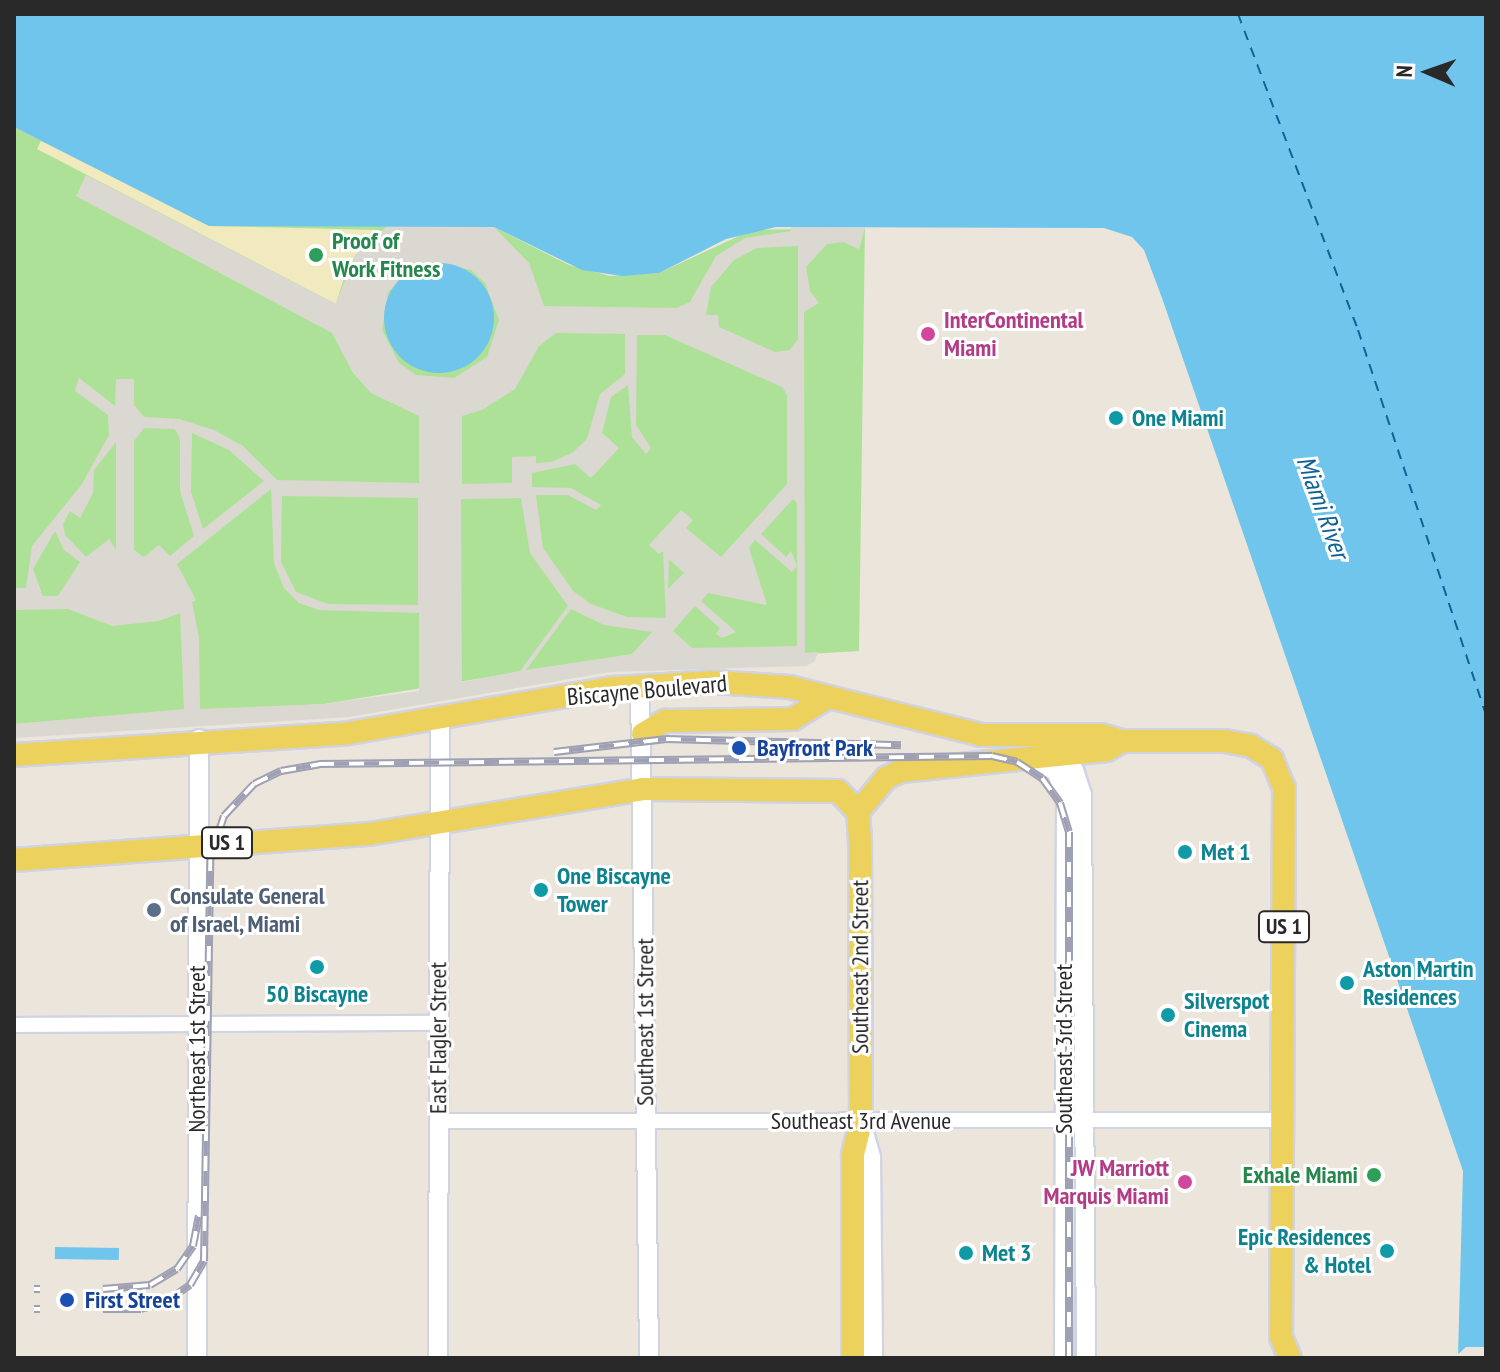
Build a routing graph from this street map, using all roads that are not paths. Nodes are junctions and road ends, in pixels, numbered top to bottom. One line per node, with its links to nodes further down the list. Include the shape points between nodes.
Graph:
1 (640, 685): 2 (main road, Biscayne Boulevard / US 1, via 751,682); 3 (main road, Biscayne Boulevard / US 1); 4 (main road, Southeast 1st Street)
2 (826, 698): 4 (main road, via 793,719 665,721); 5 (main road, Biscayne Boulevard / US 1, via 946,730)
3 (440, 718): 6 (main road, Biscayne Boulevard / US 1, via 323,736); 13 (main road, East Flagler Street)
4 (643, 734): 11 (main road, Southeast 1st Street)
5 (1010, 737): 7 (main road, Biscayne Boulevard / US 1, via 1101,735); 9 (main road)
6 (199, 739): 8 (main road, Biscayne Boulevard / US 1); 14 (main road, Northeast 1st Street)
7 (1122, 741): 9 (main road, via 1107,750); 20 (main road, Biscayne Boulevard / US 1, via 1224,741 1251,746 1272,759 1284,788)
8 (14, 755)
9 (1056, 755): 10 (main road); 23 (main road, Southeast 3rd Street, via 1077,775 1082,794)
10 (1032, 757): 12 (main road, via 901,771 886,778); 22 (main road, Southeast 3rd Street, via 1057,772 1066,801)
11 (643, 789): 12 (main road, US 1, via 822,787 845,796); 13 (main road, US 1); 19 (main road, Southeast 1st Street)
12 (858, 812): 24 (main road, Southeast 2nd Street)
13 (439, 823): 14 (main road, US 1, via 352,836); 16 (main road, East Flagler Street)
14 (196, 845): 15 (main road, US 1); 18 (main road, Northeast 1st Street)
15 (14, 860)
16 (439, 1023): 18 (street); 21 (main road, East Flagler Street)
17 (14, 1025): 18 (street)
18 (196, 1026): 27 (main road, Northeast 1st Street)
19 (645, 1120): 21 (street, Southeast 3rd Avenue); 24 (street, Southeast 3rd Avenue); 29 (main road, Southeast 1st Street)
20 (1284, 1120): 23 (street, Southeast 3rd Avenue); 25 (main road, US 1)
21 (438, 1121): 28 (main road, East Flagler Street)
22 (1064, 1121): 23 (street, Southeast 3rd Avenue); 24 (street, Southeast 3rd Avenue); 32 (main road, Southeast 3rd Street)
23 (1086, 1121): 26 (main road, Southeast 3rd Street)
24 (861, 1122): 30 (main road, Southeast 2nd Street, via 853,1155); 31 (main road, Southeast 2nd Street, via 871,1158)
25 (1281, 1337): 33 (main road, US 1); 34 (main road)
26 (1082, 1355)
27 (197, 1358)
28 (438, 1358)
29 (649, 1358)
30 (853, 1358)
31 (873, 1358)
32 (1064, 1358)
33 (1270, 1358)
34 (1290, 1358)

